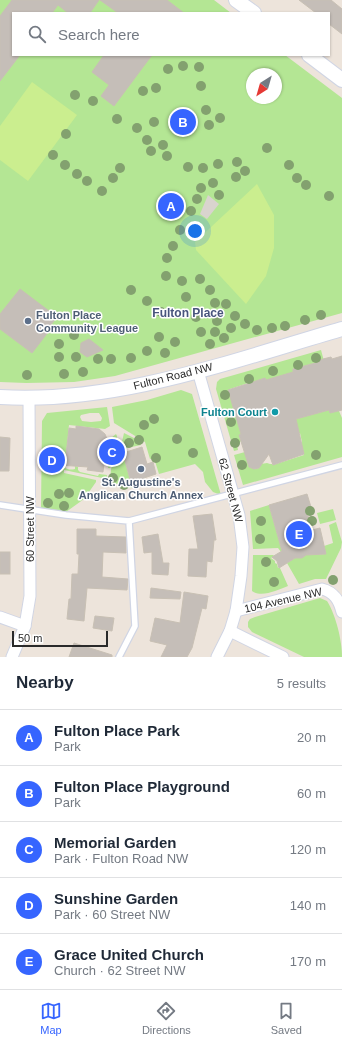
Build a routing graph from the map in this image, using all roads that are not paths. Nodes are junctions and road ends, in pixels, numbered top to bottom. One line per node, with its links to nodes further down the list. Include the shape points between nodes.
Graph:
1 (236, 0): 2 (street)
2 (253, 12)
3 (310, 56): 4 (street)
4 (342, 80)
5 (342, 329): 6 (street, Fulton Road NW)
6 (198, 371): 8 (street, Fulton Road NW, via 100,393); 10 (street, 62 Street NW)
7 (0, 397): 8 (street, Fulton Road NW)
8 (30, 398): 12 (street, 60 Street NW)
9 (342, 465): 10 (lane)
10 (233, 494): 13 (lane); 14 (street, 62 Street NW, via 239,515 243,547)
11 (0, 505): 12 (lane)
12 (30, 510): 13 (lane); 17 (street, 60 Street NW, via 30,596)
13 (129, 521): 20 (lane, via 134,626)
14 (236, 611): 15 (street, 104 Avenue NW, via 322,589 336,597); 18 (street, 62 Street NW)
15 (342, 612)
16 (0, 617): 17 (street)
17 (25, 626): 19 (street, 60 Street NW)
18 (230, 631): 21 (street, 62 Street NW); 22 (street)
19 (12, 657)
20 (119, 657)
21 (217, 657)
22 (283, 657)

